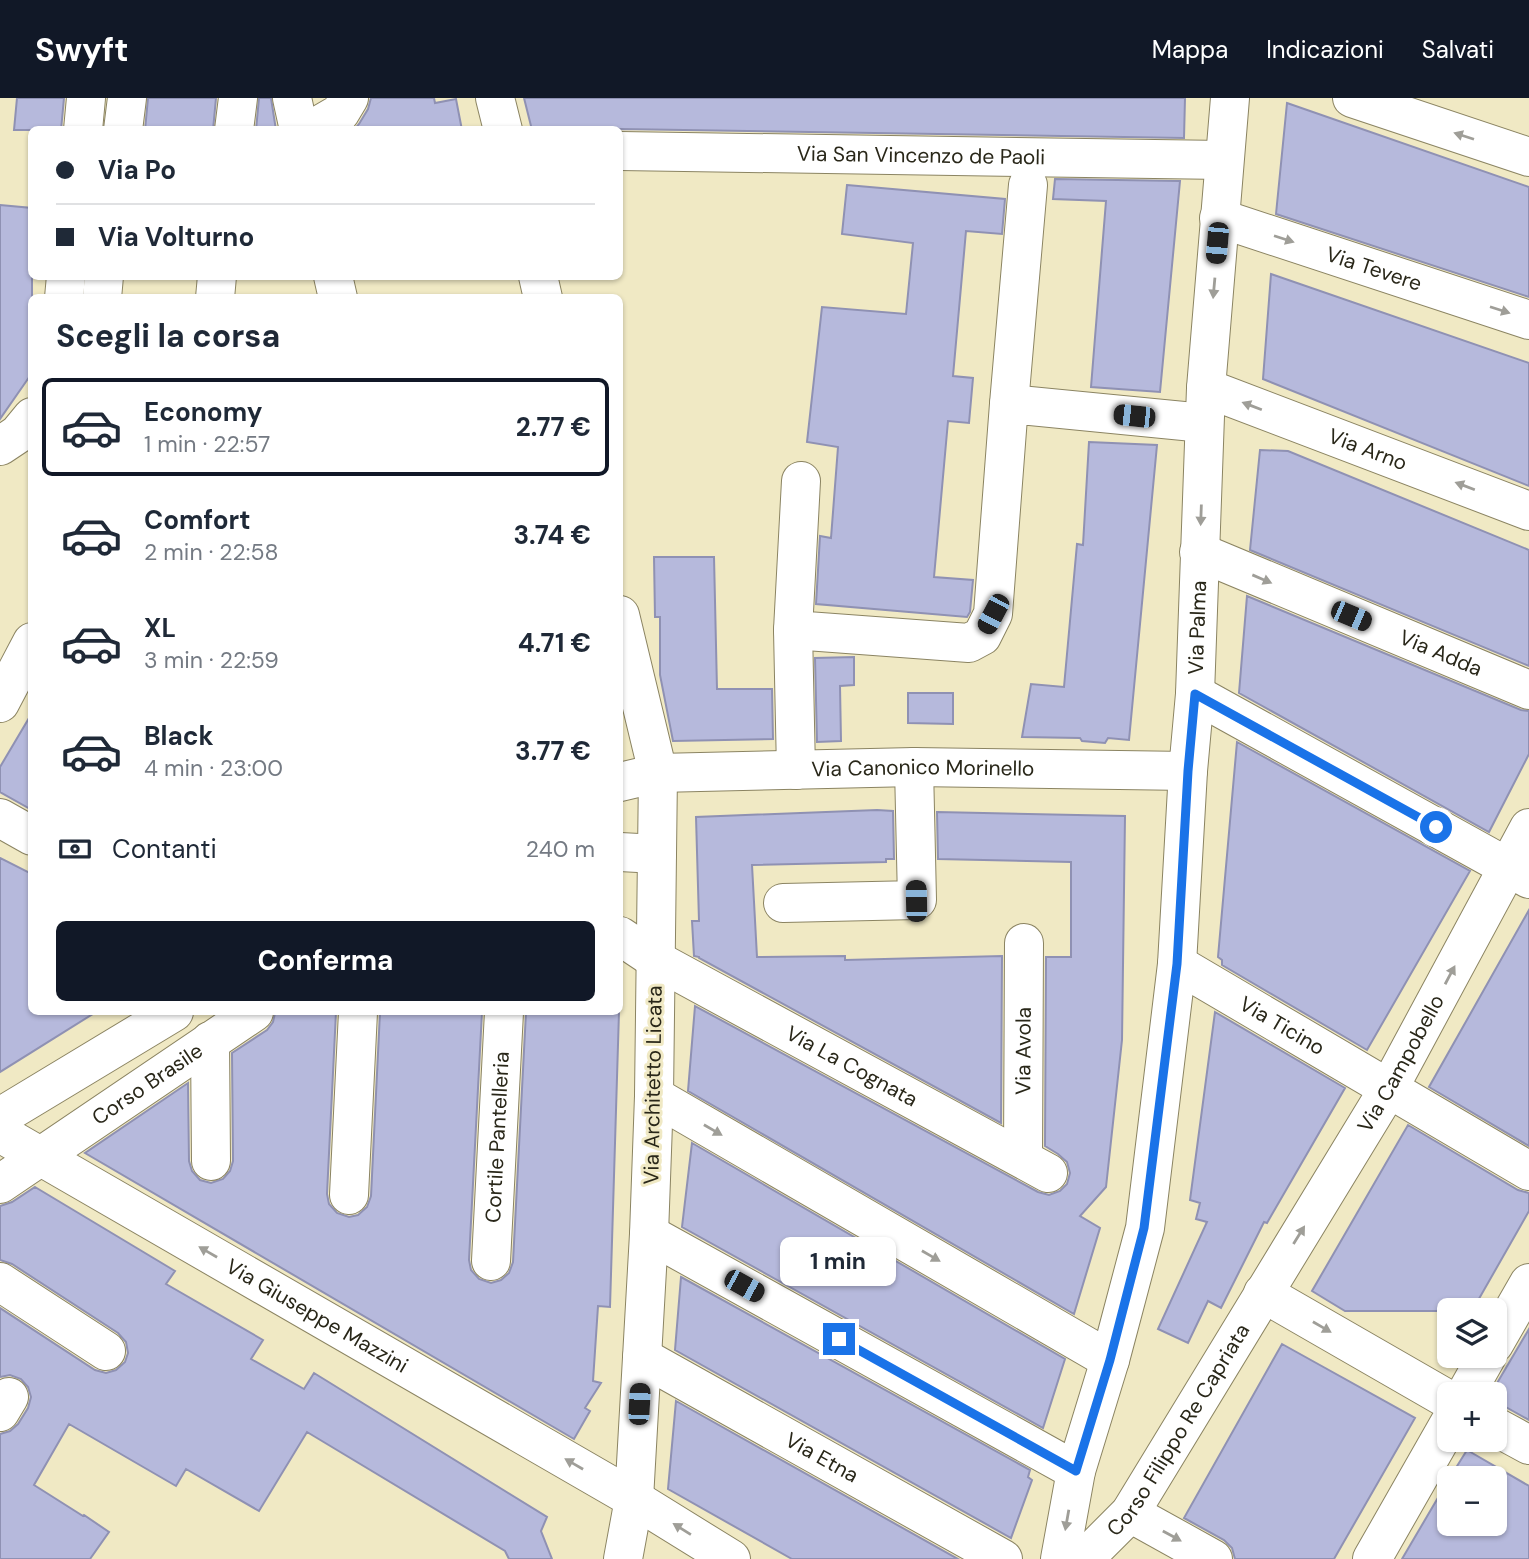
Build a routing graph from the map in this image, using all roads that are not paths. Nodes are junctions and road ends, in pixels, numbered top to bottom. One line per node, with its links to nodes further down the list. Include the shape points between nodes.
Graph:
1 (86, 98): 9 (street)
2 (127, 98): 10 (street)
3 (238, 98): 11 (street)
4 (292, 98): 12 (street)
5 (349, 98): 13 (street, via 340,113)
6 (495, 98): 14 (street)
7 (1230, 98): 17 (street, Via Palma)
8 (1352, 98): 16 (street, one-way to 8)
9 (83, 126)
10 (124, 126)
11 (234, 126)
12 (298, 126)
13 (318, 126)
14 (502, 126)
15 (623, 151): 17 (street, Via San Vincenzo de Paoli)
16 (1529, 157)
17 (1224, 160): 19 (street, Via Palma)
18 (1028, 185): 21 (street)
19 (1219, 218): 20 (street, Via Tevere, one-way to 20); 22 (street, Via Palma, one-way to 22)
20 (1529, 320)
21 (1009, 404): 22 (street, Via Arno); 29 (street, via 993,614 982,636 969,643)
22 (1205, 406): 26 (street, Via Arno, one-way to 22); 27 (street, Via Palma, one-way to 27)
23 (28, 422): 24 (street)
24 (0, 446)
25 (801, 481): 29 (street)
26 (1529, 511)
27 (1199, 552): 31 (street, Via Adda, one-way to 31); 32 (street, Via Palma)
28 (623, 627): 37 (street, Via Architetto Licata)
29 (793, 630): 35 (street)
30 (28, 650): 33 (street)
31 (1529, 690)
32 (1195, 694): 36 (street, Via Palma); 44 (street)
33 (0, 703)
34 (914, 767): 35 (street, Via Canonico Morinello); 36 (street, Via Canonico Morinello); 45 (street, via 916,901)
35 (796, 770): 37 (street, Via Canonico Morinello)
36 (1188, 771): 49 (street, Via Palma)
37 (658, 773): 38 (street); 43 (street, Via Architetto Licata)
38 (623, 781)
39 (0, 818): 41 (street)
40 (1529, 828): 44 (street, Via Campobello)
41 (28, 834)
42 (623, 852): 43 (street)
43 (657, 854): 48 (street, Via Architetto Licata)
44 (1518, 873): 55 (street, Via Campobello, one-way to 44)
45 (783, 903)
46 (623, 938): 48 (street, Via La Cognata)
47 (1024, 943): 61 (street, Via Avola)
48 (656, 960): 56 (street, Via Architetto Licata); 61 (street, Via La Cognata)
49 (1177, 964): 55 (street, Via Ticino); 73 (street, Via Palma, via 1144,1228)
50 (169, 1015): 57 (street)
51 (249, 1015): 54 (street, Corso Brasile)
52 (358, 1015): 64 (street)
53 (504, 1015): 66 (street, Cortile Pantelleria)
54 (210, 1041): 59 (street, Corso Brasile); 60 (street)
55 (1388, 1088): 62 (street, Via Ticino); 69 (street, Via Campobello, one-way to 55)
56 (654, 1096): 65 (street, Via Architetto Licata); 73 (street, one-way to 73)
57 (0, 1117)
58 (0, 1133): 59 (street, Via Giuseppe Mazzini)
59 (41, 1156): 63 (street, Corso Brasile); 79 (street, Via Giuseppe Mazzini, one-way to 59)
60 (211, 1161)
61 (1036, 1165)
62 (1529, 1171)
63 (0, 1185)
64 (349, 1195)
65 (649, 1234): 72 (street, Via Architetto Licata); 78 (street)
66 (491, 1261)
67 (0, 1282): 71 (street)
68 (1529, 1283): 70 (street)
69 (1263, 1293): 74 (street, one-way to 74); 80 (street, Corso Filippo Re Capriata)
70 (1507, 1321)
71 (106, 1351)
72 (642, 1357): 79 (street, Via Architetto Licata); 83 (street, Via Etna)
73 (1110, 1360): 78 (street, Corso Filippo Re Capriata)
74 (1437, 1393)
75 (1507, 1433): 77 (street)
76 (1437, 1445): 87 (street)
77 (1529, 1445)
78 (1076, 1471): 84 (street, Corso Filippo Re Capriata, one-way to 84)
79 (634, 1499): 81 (street, Via Architetto Licata); 82 (street, Via Giuseppe Mazzini, one-way to 79)
80 (1130, 1513): 85 (street, Corso Filippo Re Capriata); 86 (street, one-way to 86)
81 (623, 1559)
82 (731, 1559)
83 (1003, 1559)
84 (1060, 1559)
85 (1084, 1559)
86 (1213, 1559)
87 (1372, 1559)

